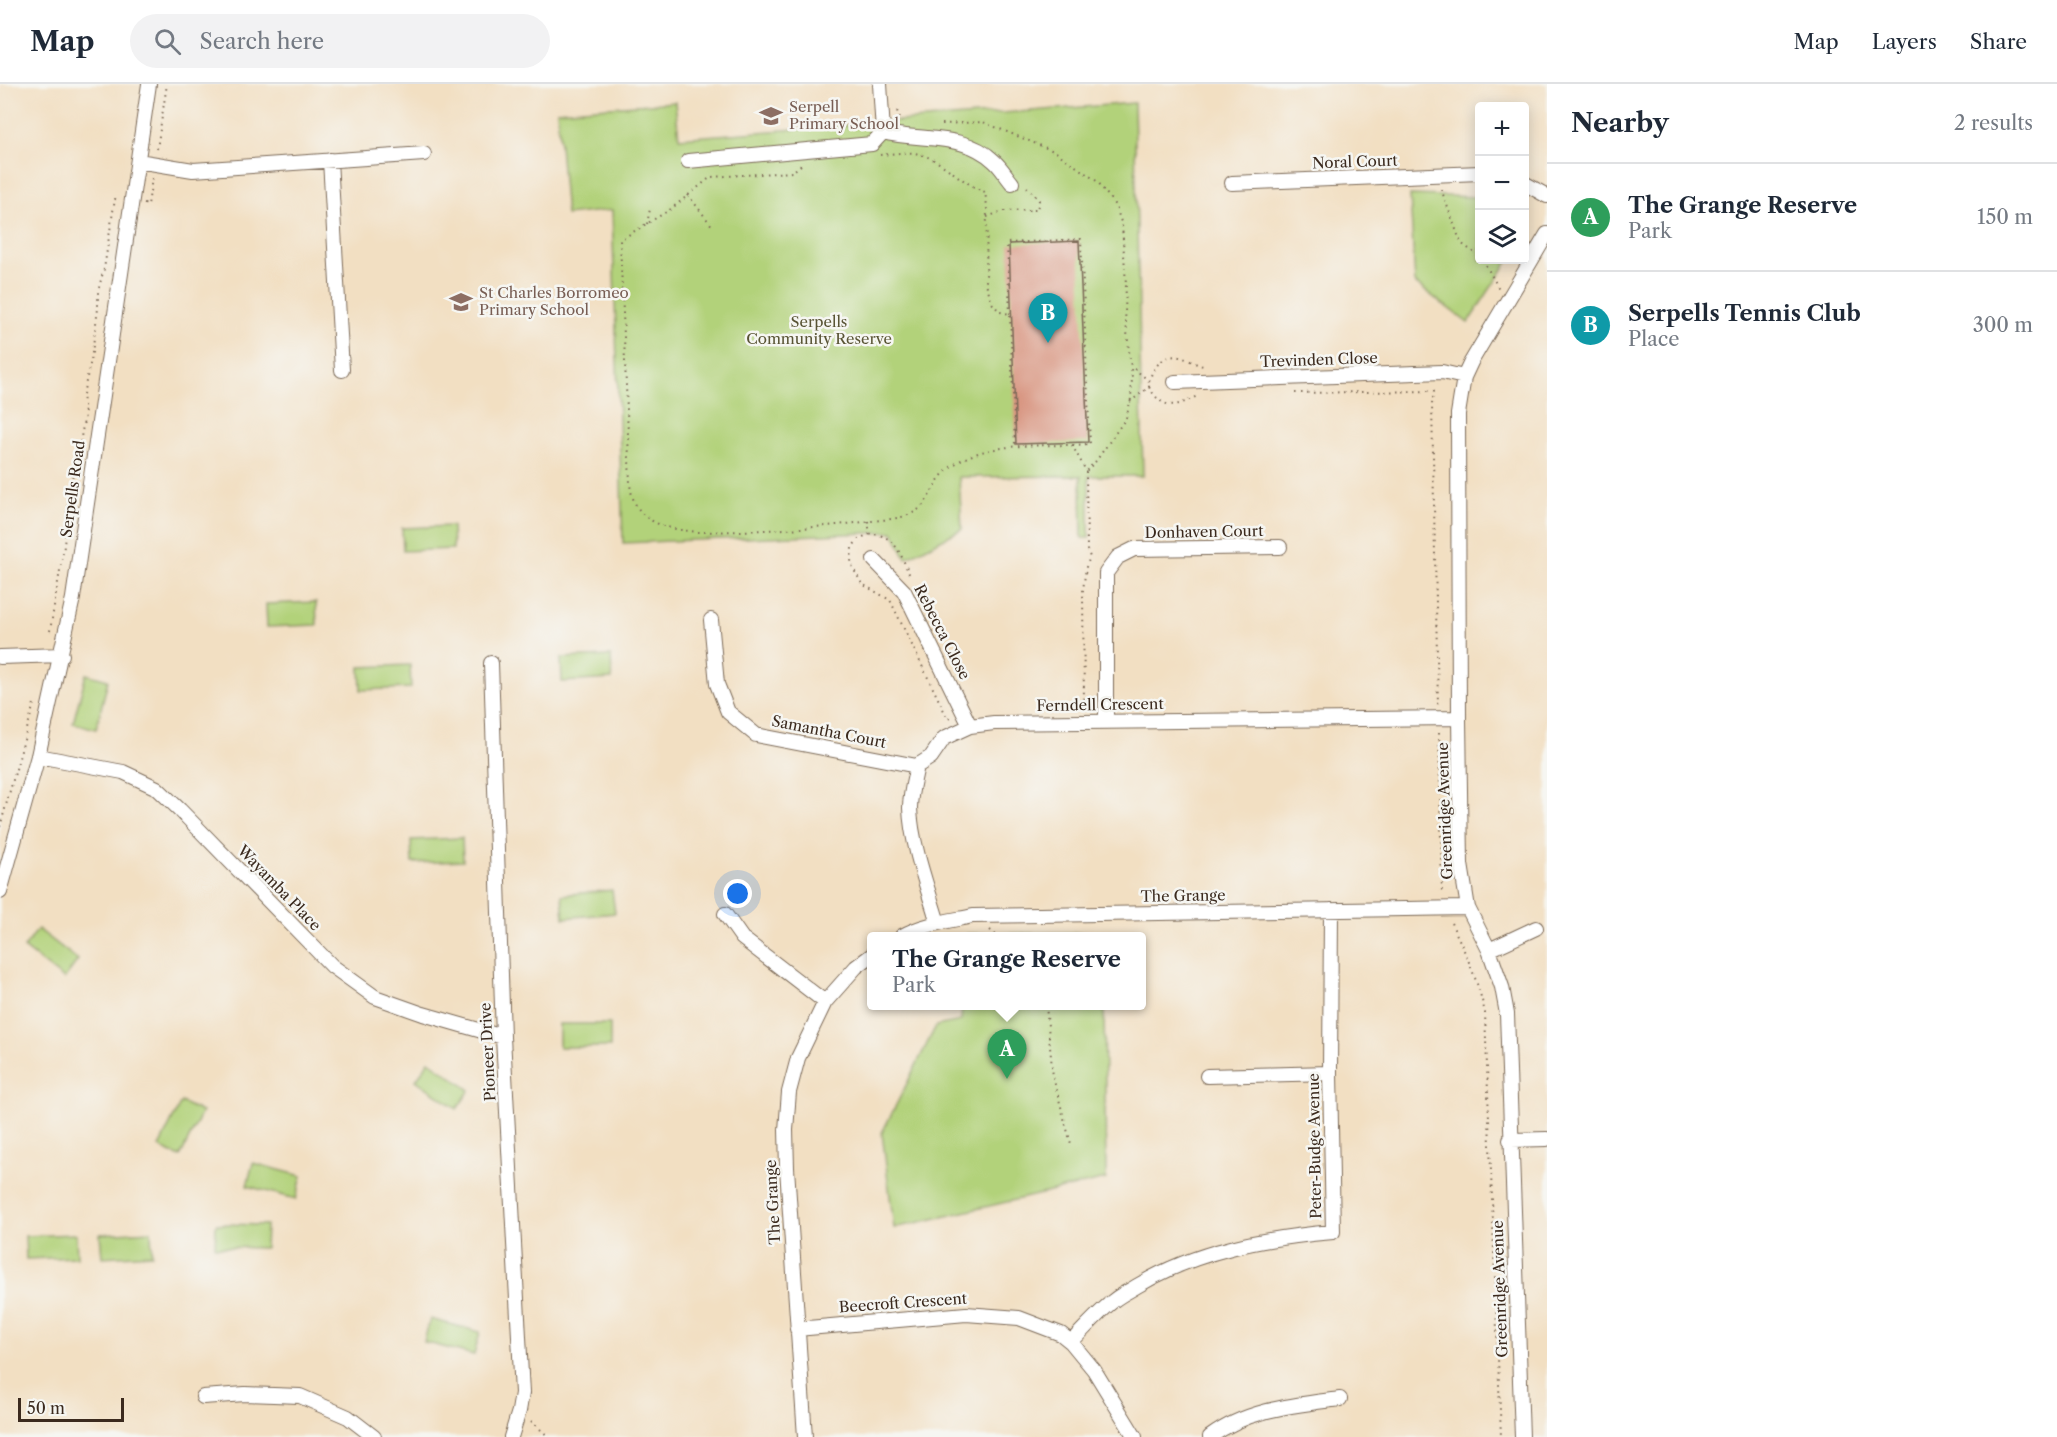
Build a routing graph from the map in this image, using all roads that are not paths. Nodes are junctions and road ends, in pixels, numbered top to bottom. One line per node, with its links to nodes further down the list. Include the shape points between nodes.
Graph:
1 (149, 84): 6 (street, Serpells Road)
2 (880, 84): 3 (street)
3 (883, 132): 7 (street, via 872,144); 9 (street, via 964,142 993,160)
4 (424, 154): 5 (street)
5 (330, 160): 6 (street, via 193,170); 14 (street)
6 (138, 161): 20 (street, Serpells Road, via 74,598)
7 (688, 161)
8 (1475, 173): 10 (street, Noral Court)
9 (1012, 183)
10 (1232, 183)
11 (1529, 186): 12 (street)
12 (1547, 196)
13 (1547, 234): 15 (street, Greenridge Avenue)
14 (342, 370)
15 (1464, 377): 16 (street, Trevinden Close, via 1446,373); 23 (street, Greenridge Avenue, via 1458,414)
16 (1175, 382)
17 (1280, 547): 24 (street, Donhaven Court, via 1134,549 1118,557 1106,573)
18 (874, 560): 25 (street, Rebecca Close, via 904,591)
19 (711, 620): 27 (street, Samantha Court, via 717,684 729,712 756,735)
20 (62, 655): 21 (street); 26 (street, Serpells Road)
21 (0, 657)
22 (491, 663): 38 (street, Pioneer Drive)
23 (1459, 718): 24 (street, Ferndell Crescent); 29 (street, Greenridge Avenue, via 1461,864)
24 (1106, 721): 25 (street, Ferndell Crescent)
25 (970, 726): 27 (street, Ferndell Crescent, via 944,738 931,757)
26 (38, 756): 28 (street, Serpells Road); 38 (street, Wayamba Place, via 123,772 157,788 332,966 375,997)
27 (917, 766): 32 (street, via 910,808 913,834)
28 (0, 892)
29 (1468, 908): 30 (street, The Grange); 35 (street, Greenridge Avenue)
30 (1331, 910): 32 (street, The Grange, via 995,915); 39 (street, Peter-Budge Avenue)
31 (725, 914): 37 (street, via 742,938)
32 (938, 923): 34 (street, The Grange)
33 (1536, 927): 35 (street)
34 (913, 932)
35 (1489, 950): 42 (street, Greenridge Avenue, via 1507,1014)
36 (867, 959): 37 (street, The Grange)
37 (825, 1002): 43 (street, The Grange, via 798,1058 789,1092 787,1168)
38 (503, 1037): 48 (street, Pioneer Drive, via 522,1393)
39 (1330, 1073): 40 (street); 44 (street, Peter-Budge Avenue, via 1333,1232 1287,1236 1196,1258 1114,1299)
40 (1207, 1076)
41 (1547, 1139): 42 (street)
42 (1510, 1140): 52 (street, Greenridge Avenue)
43 (797, 1329): 44 (street, Beecroft Crescent, via 966,1314 1019,1318 1061,1334); 49 (street, The Grange)
44 (1071, 1342): 50 (street, Beecroft Crescent, via 1094,1370)
45 (203, 1397): 47 (street, via 300,1396 348,1418)
46 (1340, 1399): 51 (street, via 1283,1407 1248,1417)
47 (374, 1437)
48 (511, 1437)
49 (805, 1437)
50 (1135, 1437)
51 (1210, 1437)
52 (1522, 1437)

